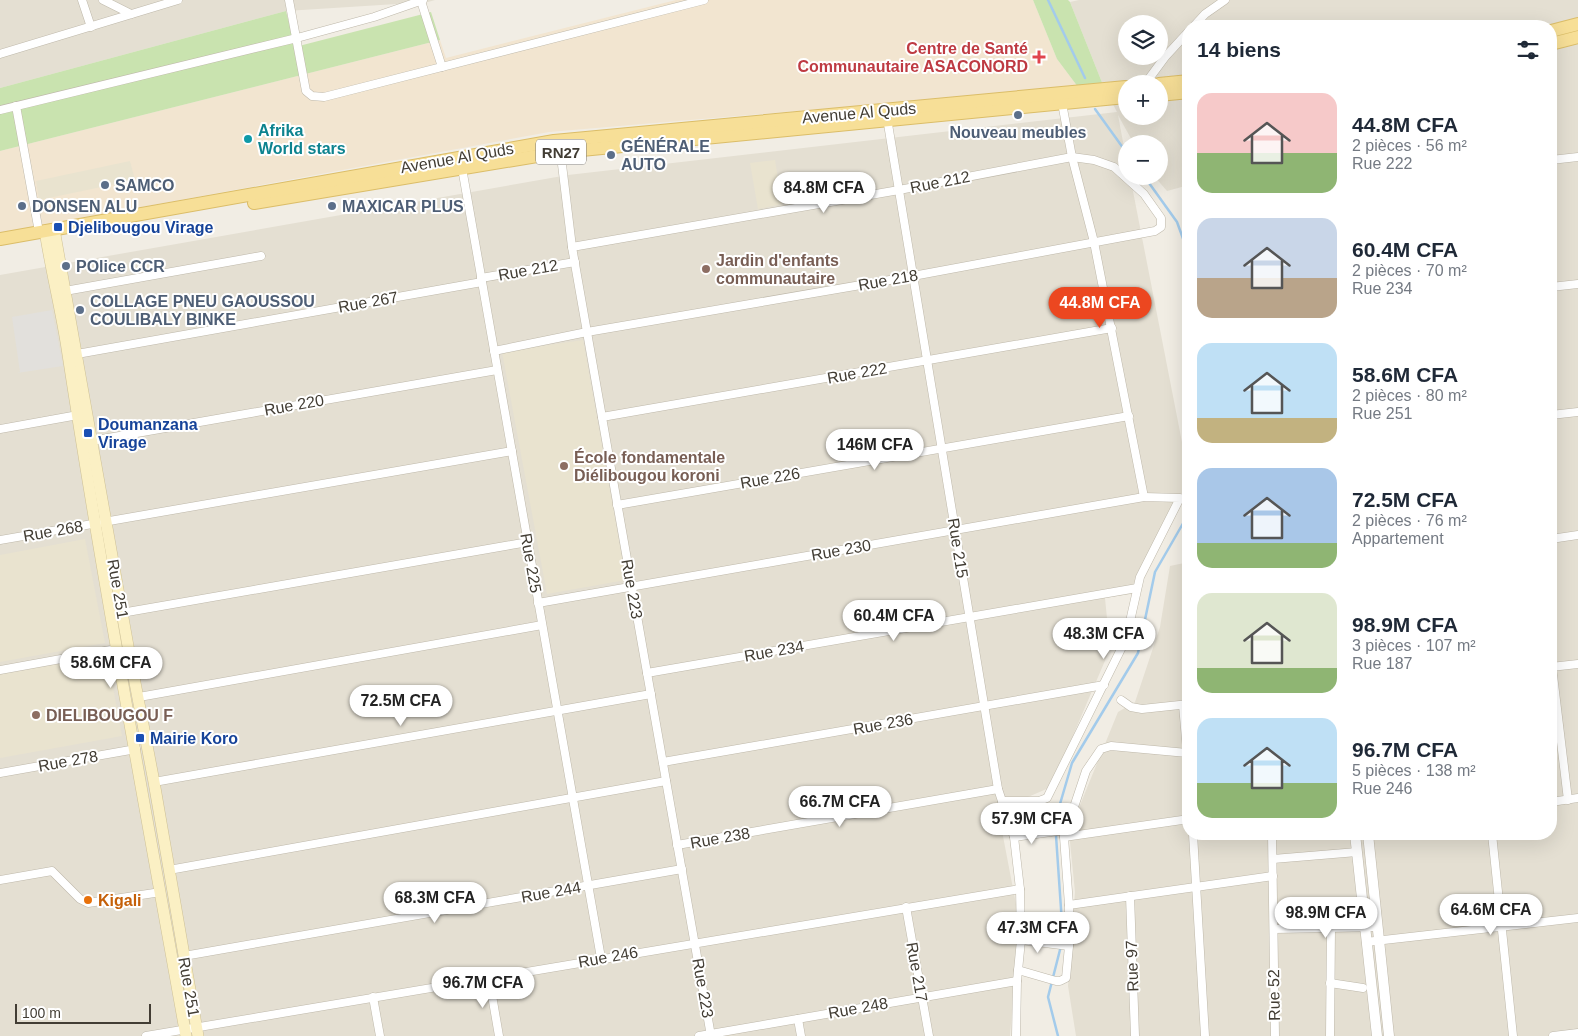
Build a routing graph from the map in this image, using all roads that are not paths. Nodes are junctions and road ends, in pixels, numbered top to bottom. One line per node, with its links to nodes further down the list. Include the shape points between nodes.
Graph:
1 (82, 0): 12 (street)
2 (103, 0): 9 (street)
3 (178, 0): 9 (street)
4 (289, 0): 15 (street)
5 (422, 0): 8 (street); 19 (street)
6 (704, 0): 19 (street)
7 (1225, 0): 10 (street)
8 (409, 2): 15 (street, via 374,17)
9 (131, 14): 12 (street)
10 (1200, 20)
11 (1578, 24): 13 (main road)
12 (90, 27): 18 (street)
13 (1557, 29)
14 (1578, 37): 17 (main road)
15 (297, 38): 19 (street, via 306,90 312,96 324,97); 30 (street)
16 (1182, 39): 20 (street)
17 (1557, 42)
18 (0, 54)
19 (442, 67)
20 (1151, 75)
21 (1182, 82): 22 (main road)
22 (1168, 83)
23 (1118, 89): 26 (main road, Avenue Al Quds / RN27)
24 (1182, 92): 25 (main road)
25 (1168, 93)
26 (1102, 94): 27 (main road, Avenue Al Quds / RN27); 28 (main road, Avenue Al Quds / RN27)
27 (1079, 96): 29 (main road, Avenue Al Quds / RN27); 32 (main road, Avenue Al Quds / RN27)
28 (1118, 96)
29 (1062, 103): 32 (main road, Avenue Al Quds / RN27); 34 (street)
30 (16, 106): 31 (street); 39 (street)
31 (0, 110)
32 (886, 116): 33 (main road, Avenue Al Quds / RN27); 38 (street, Rue 215)
33 (560, 147): 37 (main road, Avenue Al Quds / RN27); 39 (main road, Avenue Al Quds / RN27); 42 (street, Rue 223)
34 (1072, 157): 38 (street, Rue 212); 41 (street); 41 (street, Rue 218, via 1094,160 1114,168 1144,194 1161,218 1161,227 1155,232)
35 (1578, 157): 36 (street)
36 (1557, 159)
37 (462, 168): 39 (main road, Avenue Al Quds / RN27); 47 (street, Rue 225)
38 (899, 190): 42 (street, Rue 212); 46 (street, Rue 215)
39 (48, 234): 40 (main road, Avenue Al Quds / RN27); 43 (main road, Avenue Al Quds / RN27); 50 (main road, Rue 251); 59 (main road, Rue 251)
40 (0, 239)
41 (1094, 242): 46 (street, Rue 218); 51 (street)
42 (572, 247): 45 (street, Rue 223)
43 (0, 248)
44 (262, 256): 50 (street)
45 (575, 262): 47 (street, Rue 212); 52 (street, Rue 223)
46 (913, 276): 52 (street, Rue 218); 55 (street, Rue 215)
47 (482, 280): 53 (street, Rue 225); 54 (street, Rue 267)
48 (1578, 284): 49 (street)
49 (1557, 286)
50 (65, 290): 54 (main road, Rue 251)
51 (1112, 328): 55 (street, Rue 222); 60 (street)
52 (587, 332): 53 (street, Rue 218); 61 (street, Rue 223)
53 (494, 351): 56 (street, Rue 225)
54 (77, 354): 63 (main road, Rue 251)
55 (927, 360): 61 (street, Rue 222); 64 (street, Rue 215)
56 (497, 370): 63 (street, Rue 220); 65 (street, Rue 225)
57 (1578, 412): 58 (street)
58 (1557, 414)
59 (78, 415): 62 (street); 68 (main road, Rue 251)
60 (1130, 416): 64 (street, Rue 226); 66 (street)
61 (602, 417): 67 (street, Rue 223)
62 (0, 429)
63 (92, 441): 68 (main road, Rue 251)
64 (942, 448): 67 (street, Rue 226); 69 (street, Rue 215)
65 (512, 451): 68 (street, Rue 268); 73 (street, Rue 225)
66 (1144, 497): 69 (street, Rue 230); 75 (street, Rue 230, via 1180,498)
67 (618, 505): 74 (street, Rue 223)
68 (100, 523): 72 (street, Rue 268); 77 (main road, Rue 251); 78 (main road, Rue 251)
69 (955, 530): 74 (street, Rue 230); 79 (street, Rue 215)
70 (1578, 536): 71 (street)
71 (1557, 538)
72 (0, 540)
73 (528, 542): 76 (street, Rue 225); 77 (street)
74 (632, 586): 76 (street, Rue 230); 85 (street, Rue 223)
75 (1137, 588): 79 (street, Rue 234); 86 (street, via 1126,639)
76 (538, 602): 80 (street, Rue 225)
77 (122, 612): 78 (street); 88 (main road, Rue 251)
78 (110, 615): 81 (main road, Rue 251)
79 (970, 617): 85 (street, Rue 234); 91 (street, Rue 215)
80 (542, 625): 88 (street); 93 (street, Rue 225)
81 (116, 649): 84 (street); 94 (main road, Rue 251)
82 (1578, 664): 83 (street)
83 (1557, 666)
84 (0, 670)
85 (647, 674): 87 (street, Rue 223)
86 (1104, 685): 91 (street, Rue 236); 104 (street, via 1047,798)
87 (651, 694): 93 (street); 96 (street, Rue 223)
88 (139, 697): 99 (main road, Rue 251)
89 (1121, 700): 90 (street, via 1131,708 1142,709)
90 (1182, 704)
91 (984, 706): 96 (street, Rue 236); 100 (street, Rue 215)
92 (1557, 709): 103 (street)
93 (557, 710): 99 (street); 101 (street, Rue 225)
94 (136, 749): 97 (street, Rue 278); 124 (main road, Rue 251)
95 (1182, 753): 107 (street, via 1111,746 1101,748 1086,771)
96 (663, 762): 98 (street, Rue 223)
97 (0, 773)
98 (666, 781): 101 (street); 114 (street, Rue 223)
99 (154, 782): 118 (main road, Rue 251)
100 (998, 789): 104 (street, Rue 215); 114 (street, Rue 238)
101 (573, 798): 118 (street); 121 (street, Rue 225)
102 (1578, 798): 103 (street)
103 (1568, 800): 105 (street)
104 (1002, 801): 108 (street, Rue 215)
105 (1557, 801)
106 (1182, 820): 107 (street)
107 (1065, 833): 108 (street, via 1057,830); 126 (street)
108 (1014, 837): 123 (street, Rue 215)
109 (1193, 840): 122 (street)
110 (1272, 840): 116 (street, Rue 52)
111 (1355, 840): 115 (street)
112 (1369, 840): 131 (street)
113 (1493, 840): 129 (street)
114 (677, 845): 117 (street, Rue 223)
115 (1356, 852): 116 (street); 130 (street)
116 (1273, 859): 119 (street, Rue 52)
117 (682, 869): 121 (street, Rue 244); 137 (street, Rue 223)
118 (169, 870): 139 (main road, Rue 251)
119 (1273, 876): 122 (street); 133 (street, Rue 52)
120 (0, 880): 124 (street, via 52,871 88,903)
121 (588, 885): 139 (street, Rue 244); 140 (street, Rue 225)
122 (1196, 887): 125 (street); 160 (street)
123 (1020, 888): 127 (street, Rue 246); 134 (street, Rue 215)
124 (161, 892): 149 (main road, Rue 251)
125 (1130, 896): 126 (street); 159 (street, Rue 97)
126 (1069, 905): 138 (street)
127 (906, 907): 137 (street, Rue 246); 147 (street, Rue 217)
128 (1578, 918): 129 (street)
129 (1501, 926): 135 (street); 165 (street)
130 (1365, 927): 131 (street); 132 (street); 136 (street)
131 (1378, 927): 135 (street)
132 (1331, 928): 133 (street); 144 (street)
133 (1274, 929): 161 (street, Rue 52)
134 (1021, 940): 138 (street); 141 (street, Rue 215)
135 (1379, 940): 136 (street); 164 (street)
136 (1366, 942): 163 (street)
137 (695, 943): 140 (street, Rue 246); 151 (street, Rue 223)
138 (1063, 945): 141 (street, via 1066,978 1060,981)
139 (184, 956): 149 (main road, Rue 251)
140 (601, 958): 142 (street, Rue 246)
141 (1018, 970): 143 (street, Rue 215)
142 (489, 978): 146 (street, Rue 246); 154 (street)
143 (1017, 981): 147 (street, Rue 248); 158 (street, Rue 215)
144 (1330, 983): 145 (street); 162 (street)
145 (1363, 988)
146 (373, 997): 149 (street, Rue 246); 153 (street)
147 (922, 997): 148 (street, Rue 248); 157 (street, Rue 217)
148 (798, 1019): 151 (street, Rue 248); 156 (street)
149 (191, 1032): 152 (street, Rue 246)
150 (1578, 1033): 166 (street)
151 (711, 1035): 155 (street, Rue 248)
152 (146, 1036)
153 (380, 1036)
154 (499, 1036)
155 (699, 1036)
156 (801, 1036)
157 (929, 1036)
158 (1016, 1036)
159 (1135, 1036)
160 (1205, 1036)
161 (1275, 1036)
162 (1330, 1036)
163 (1377, 1036)
164 (1390, 1036)
165 (1513, 1036)
166 (1553, 1036)

